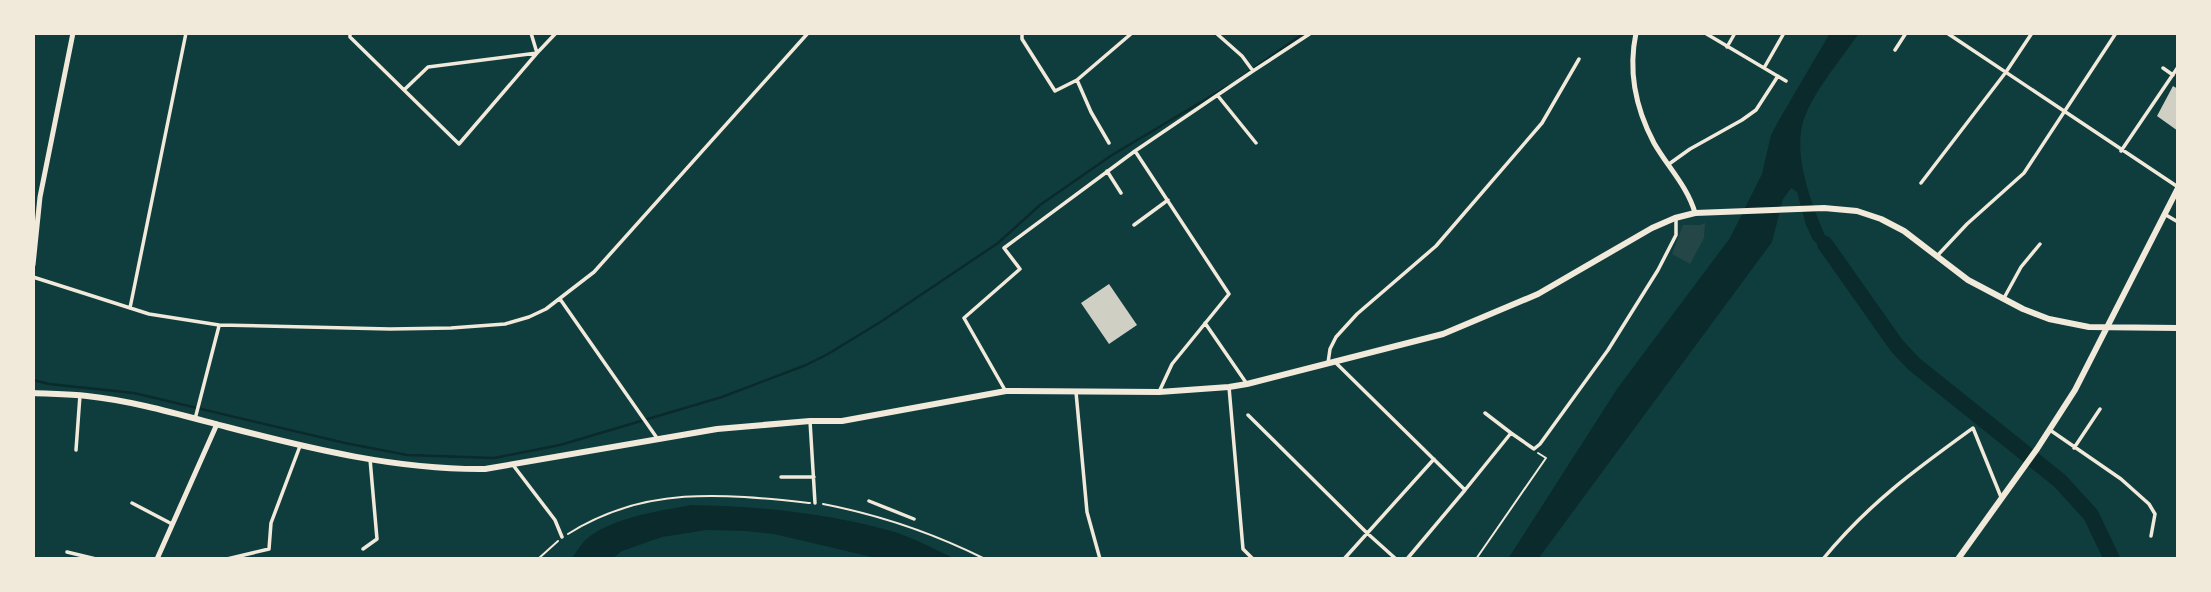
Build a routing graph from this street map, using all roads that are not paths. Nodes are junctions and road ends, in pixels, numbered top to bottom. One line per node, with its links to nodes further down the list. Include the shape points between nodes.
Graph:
1 (73, 33): 52 (street, via 40,197)
2 (186, 33): 56 (street)
3 (350, 33): 32 (street)
4 (531, 33): 21 (street)
5 (555, 33): 21 (street)
6 (808, 33): 54 (street, via 622,242)
7 (1022, 33): 30 (street, via 1055,92)
8 (1132, 33): 30 (street)
9 (1216, 33): 26 (street)
10 (1311, 33): 26 (street)
11 (1636, 33): 39 (street, via 1632,77 1640,110)
12 (1704, 33): 19 (street)
13 (1735, 33): 19 (street)
14 (1784, 33): 24 (street)
15 (1906, 33): 20 (street)
16 (1947, 33): 27 (street)
17 (2032, 33): 27 (street)
18 (2116, 33): 34 (street)
19 (1727, 47): 24 (street)
20 (1895, 50)
21 (537, 53): 32 (street, via 428,67); 32 (street, via 459,144)
22 (1579, 59): 61 (street, via 1542,123 1436,246 1356,314 1336,337 1330,349)
23 (2178, 67): 28 (street)
24 (1764, 68): 29 (street)
25 (2163, 68): 28 (street)
26 (1253, 71): 33 (street)
27 (2006, 72): 34 (street); 41 (street)
28 (2173, 75): 38 (street)
29 (1778, 76): 31 (street); 39 (street, via 1756,110)
30 (1077, 80): 35 (street)
31 (1786, 81)
32 (404, 90)
33 (1218, 96): 36 (street); 37 (street)
34 (2064, 112): 38 (street); 51 (street, via 2016,182)
35 (1109, 143)
36 (1256, 143)
37 (1135, 151): 40 (street); 44 (street)
38 (2122, 151): 42 (street)
39 (1669, 164): 45 (street)
40 (1107, 171): 43 (street); 64 (street, via 1004,248 1020,269 964,318)
41 (1921, 183)
42 (2178, 187): 46 (main road)
43 (1121, 193)
44 (1168, 200): 49 (street); 57 (street, via 1229,294)
45 (1695, 213): 47 (main road); 51 (main road, via 1857,211 1904,231)
46 (2164, 214): 48 (street); 59 (main road)
47 (1675, 218): 61 (main road, via 1538,294 1490,315 1443,334); 76 (street, via 1676,235 1658,270 1608,350 1534,449)
48 (2178, 222)
49 (1134, 225)
50 (2040, 244): 55 (street)
51 (1936, 256): 55 (main road)
52 (33, 265)
53 (33, 277): 56 (street)
54 (560, 299): 58 (street, via 529,317 478,327); 77 (street)
55 (2003, 300): 59 (main road, via 2049,319)
56 (130, 308): 58 (street)
57 (1205, 323): 62 (street); 66 (street, via 1172,363)
58 (219, 326): 72 (street)
59 (2106, 328): 60 (main road); 75 (main road)
60 (2178, 328)
61 (1332, 363): 62 (main road); 82 (street)
62 (1247, 384): 63 (main road)
63 (1229, 387): 66 (main road); 102 (street, via 1243,549)
64 (1006, 391): 65 (main road); 73 (main road, via 842,421)
65 (1076, 392): 66 (main road); 101 (street, via 1087,512)
66 (1159, 392)
67 (33, 393): 68 (main road)
68 (80, 396): 72 (main road); 80 (street)
69 (2100, 408): 79 (street)
70 (1485, 412): 76 (street)
71 (1248, 415): 93 (street)
72 (195, 419): 74 (main road)
73 (810, 421): 77 (main road); 85 (street)
74 (217, 424): 78 (main road); 92 (street)
75 (2050, 430): 79 (street); 87 (main road)
76 (1511, 433): 86 (street)
77 (657, 439): 83 (main road)
78 (300, 446): 81 (main road); 100 (street, via 271,523 269,549)
79 (2074, 448): 94 (street, via 2122,479 2149,504 2155,514)
80 (76, 450)
81 (370, 459): 83 (main road, via 463,469); 96 (street, via 377,539)
82 (1434, 459): 86 (street); 93 (street)
83 (513, 465): 95 (street, via 555,520)
84 (781, 477): 85 (street)
85 (814, 477): 90 (street)
86 (1465, 490): 105 (street)
87 (2003, 499): 106 (street, via 1973,428 1893,486); 107 (main road)
88 (869, 501): 91 (street)
89 (132, 503): 92 (street)
90 (816, 503)
91 (914, 519)
92 (172, 524): 99 (street)
93 (1367, 533): 103 (street); 104 (street)
94 (2151, 536)
95 (562, 537)
96 (363, 549)
97 (67, 552): 98 (street)
98 (96, 559)
99 (157, 559)
100 (227, 559)
101 (1100, 559)
102 (1253, 559)
103 (1344, 559)
104 (1396, 559)
105 (1407, 559)
106 (1823, 559)
107 (1958, 559)

